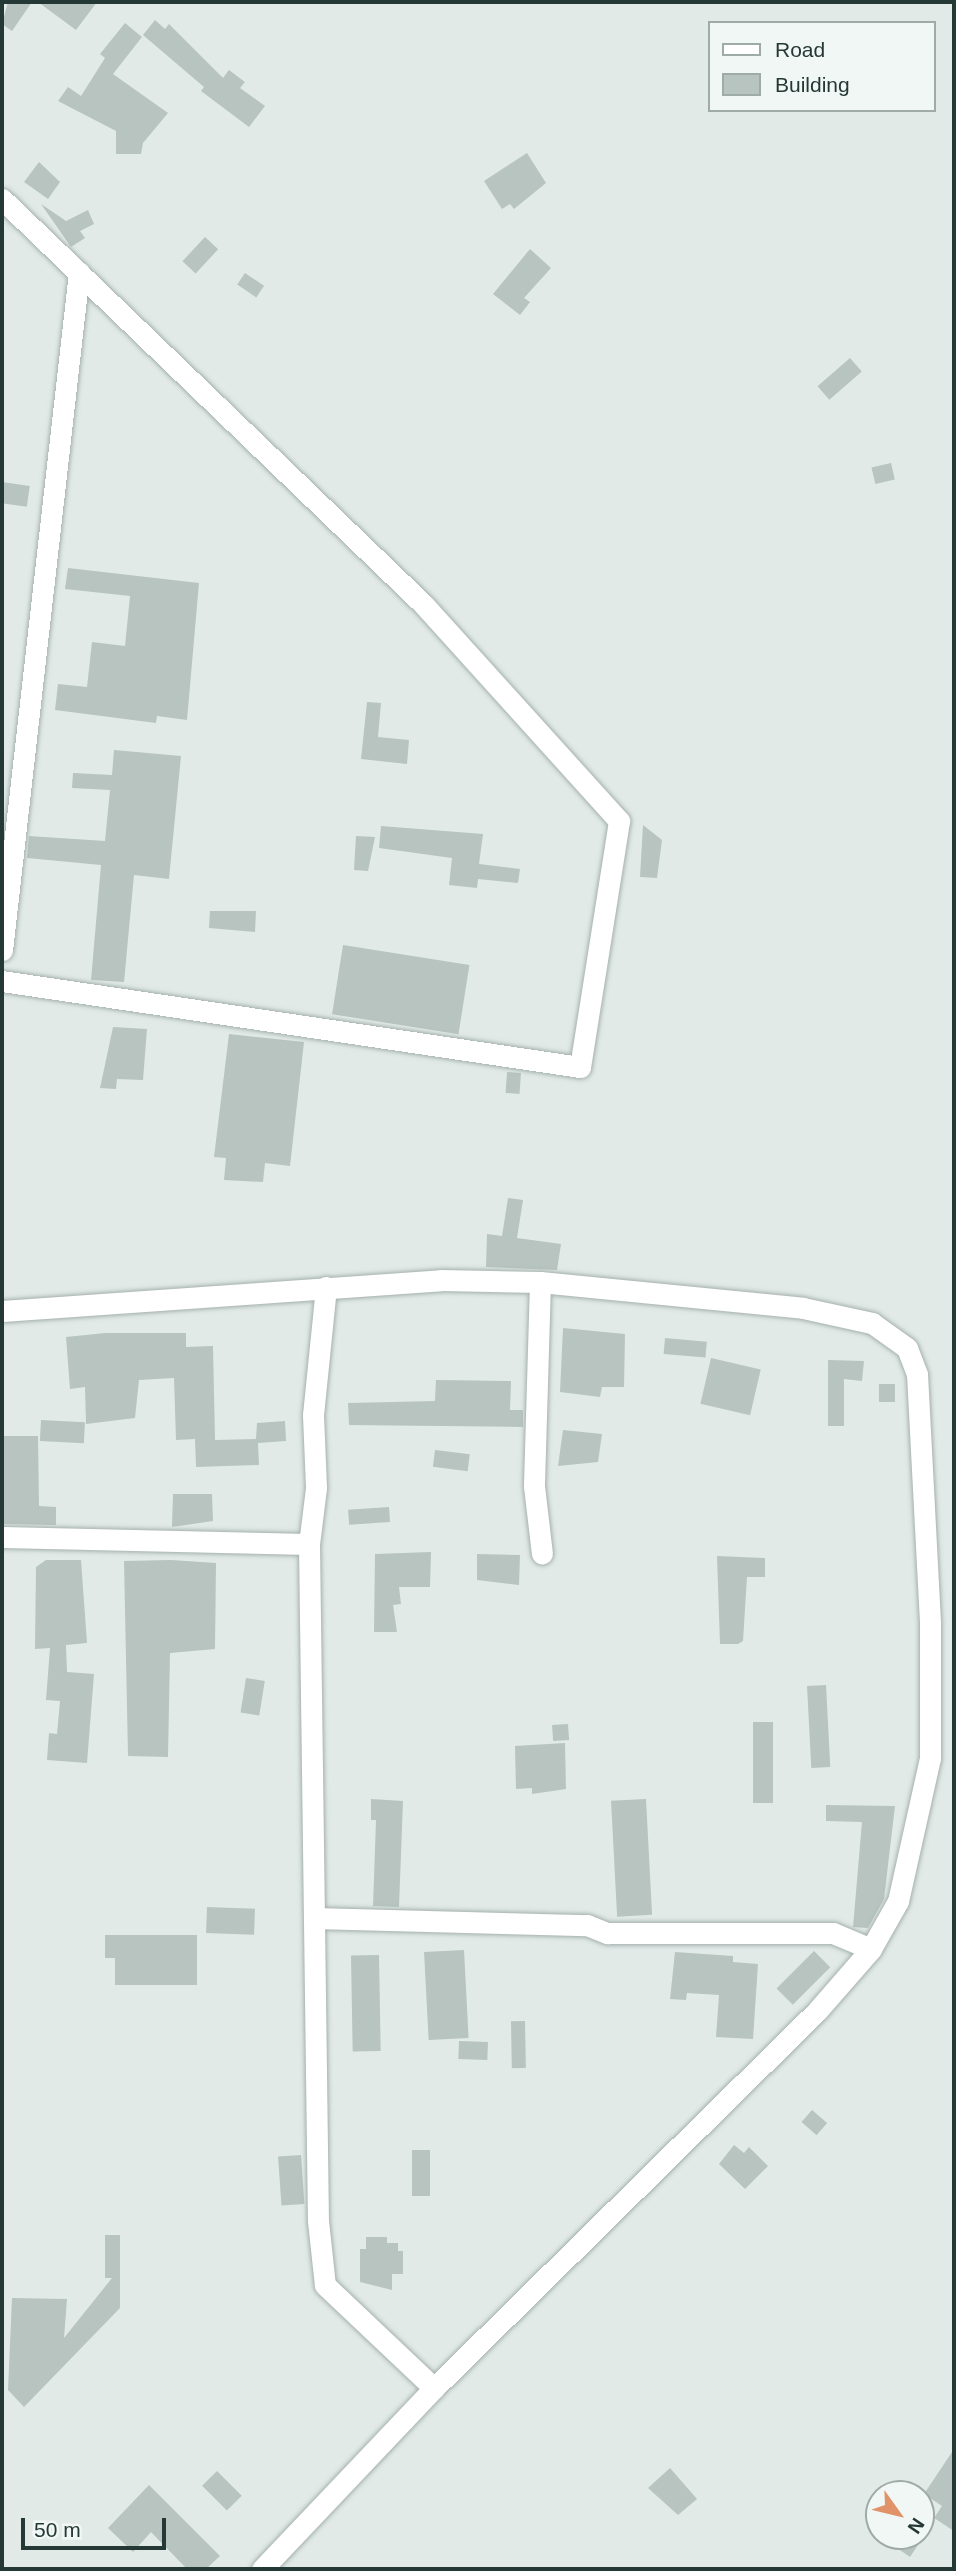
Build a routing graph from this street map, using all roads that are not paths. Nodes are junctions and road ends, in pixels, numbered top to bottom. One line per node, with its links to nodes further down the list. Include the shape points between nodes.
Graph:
1 (2, 200): 2 (street)
2 (79, 272): 3 (street); 4 (street, via 424,605 619,821 580,1067)
3 (2, 950)
4 (2, 981)
5 (540, 1282): 6 (street, via 441,1280); 10 (street, via 534,1486); 12 (street, via 803,1308 872,1323 907,1348 917,1374 930,1625 930,1758 898,1900)
6 (326, 1287): 7 (street); 9 (street, via 313,1415 316,1488)
7 (2, 1311)
8 (2, 1537): 9 (street)
9 (309, 1544): 11 (street)
10 (542, 1555)
11 (314, 1918): 12 (street, via 587,1925 607,1933 833,1933); 13 (street, via 318,2221 325,2285)
12 (871, 1949): 13 (street, via 807,2020)
13 (434, 2388): 14 (street)
14 (262, 2569)

